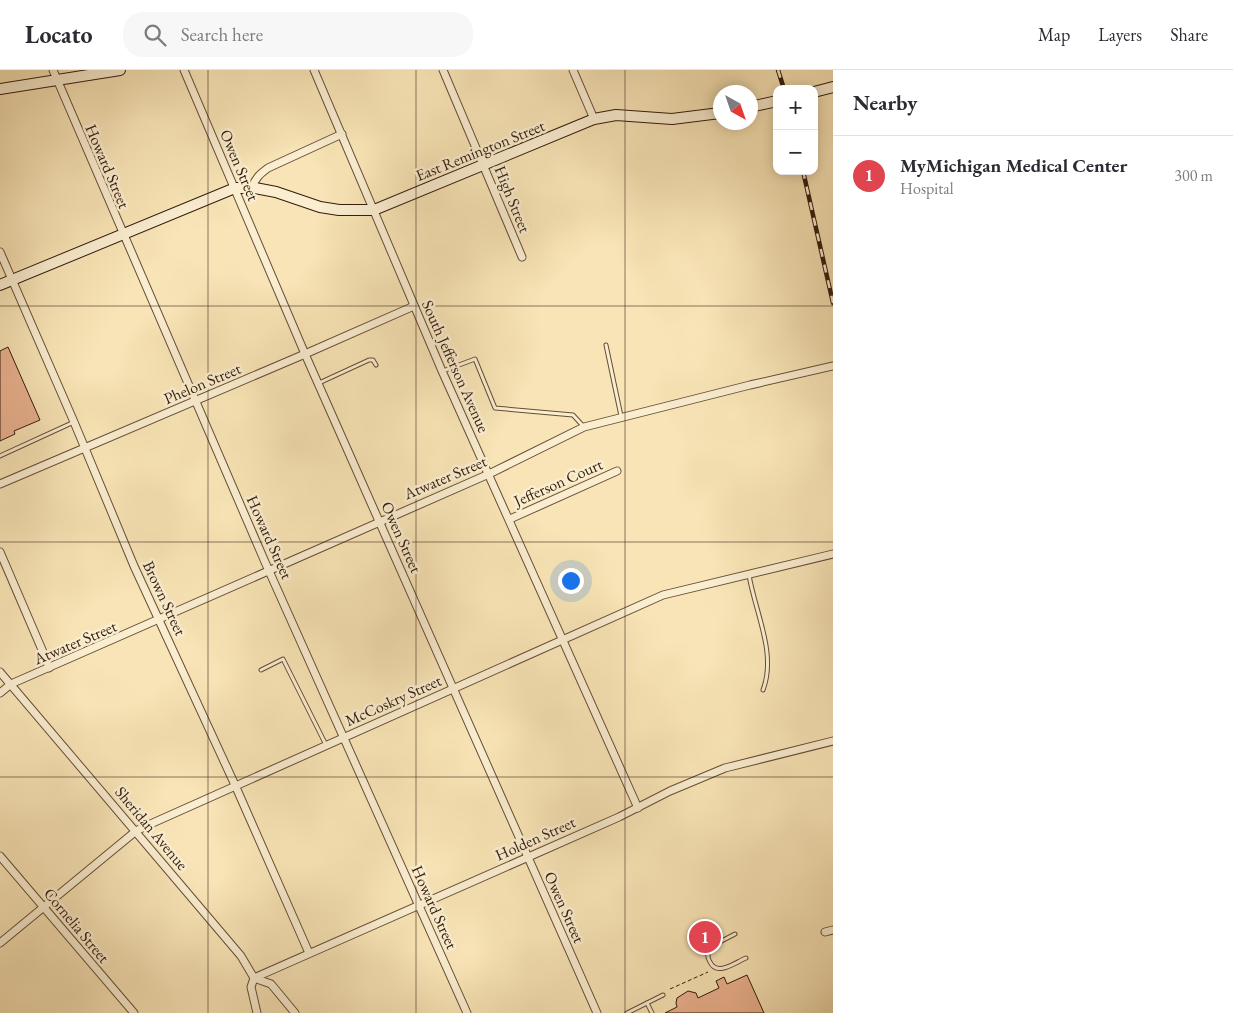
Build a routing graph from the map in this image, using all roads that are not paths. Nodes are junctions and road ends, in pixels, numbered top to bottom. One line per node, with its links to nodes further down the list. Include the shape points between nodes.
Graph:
1 (53, 70): 7 (street, Howard Street)
2 (120, 70): 7 (main road)
3 (184, 70): 17 (street, Owen Street)
4 (314, 70): 15 (street, South Jefferson Avenue)
5 (443, 70): 16 (street, High Street)
6 (573, 70): 14 (street)
7 (57, 80): 9 (main road); 20 (street, Howard Street)
8 (833, 88): 10 (main road)
9 (0, 89)
10 (818, 91)
11 (773, 102): 12 (main road)
12 (758, 105)
13 (713, 114): 14 (main road, East Remington Street, via 672,118 616,115)
14 (594, 119): 16 (main road, East Remington Street)
15 (342, 134): 18 (street, via 268,168 254,181); 19 (street, South Jefferson Avenue)
16 (484, 165): 19 (main road, East Remington Street); 22 (street, High Street)
17 (235, 188): 18 (main road, East Remington Street); 20 (main road, East Remington Street); 27 (street, Owen Street)
18 (252, 188): 19 (main road, East Remington Street, via 276,192 320,207)
19 (374, 210): 25 (street, South Jefferson Avenue)
20 (123, 234): 23 (main road, East Remington Street); 32 (street, Howard Street)
21 (0, 252): 23 (street, Brown Street)
22 (522, 257)
23 (12, 280): 24 (main road, East Remington Street); 34 (street, Brown Street)
24 (0, 285)
25 (414, 306): 27 (street, Phelon Street); 30 (street, South Jefferson Avenue)
26 (606, 345): 33 (lane)
27 (305, 354): 31 (street, Owen Street); 32 (street, Phelon Street)
28 (376, 364): 31 (lane, via 369,360)
29 (833, 366): 33 (street, Atwater Street)
30 (442, 371): 35 (lane, via 475,359 495,408 573,415); 39 (street, South Jefferson Avenue)
31 (318, 384): 42 (street, Owen Street)
32 (195, 400): 36 (street, Phelon Street); 45 (street, Howard Street)
33 (621, 417): 35 (street, Atwater Street)
34 (74, 422): 36 (street, Brown Street); 37 (lane)
35 (584, 427): 39 (street, Atwater Street)
36 (85, 447): 40 (street, Phelon Street); 47 (street, Brown Street)
37 (0, 456)
38 (617, 471): 41 (street, Jefferson Court)
39 (490, 474): 41 (street, South Jefferson Avenue); 42 (street, Atwater Street)
40 (0, 484)
41 (510, 518): 48 (street, South Jefferson Avenue)
42 (380, 521): 45 (street, Atwater Street); 53 (street, Owen Street)
43 (0, 552): 49 (street)
44 (833, 554): 46 (street, McCoskry Street)
45 (269, 571): 47 (street, Atwater Street); 56 (street, Howard Street)
46 (749, 574): 48 (street, McCoskry Street, via 663,595); 54 (lane, via 767,654 767,679)
47 (160, 620): 49 (street, Atwater Street); 59 (street, Brown Street)
48 (563, 640): 53 (street, McCoskry Street); 60 (street, South Jefferson Avenue)
49 (49, 668): 52 (street, Atwater Street)
50 (262, 670): 58 (lane, via 283,659)
51 (0, 672): 52 (street, Sheridan Avenue)
52 (11, 684): 55 (street, Atwater Street); 61 (street, Sheridan Avenue)
53 (454, 688): 56 (street, McCoskry Street); 63 (street, Owen Street)
54 (763, 690)
55 (0, 693)
56 (344, 738): 58 (street, McCoskry Street); 64 (street, Howard Street)
57 (833, 741): 60 (street, Holden Street, via 725,768)
58 (326, 745): 59 (street, McCoskry Street)
59 (235, 785): 61 (street, McCoskry Street); 70 (street, Brown Street)
60 (638, 808): 63 (street, Holden Street)
61 (136, 830): 65 (street, McCoskry Street); 72 (street, Sheridan Avenue, via 241,956)
62 (0, 856): 65 (street, Cornelia Street)
63 (528, 856): 64 (street, Holden Street); 79 (street, Owen Street)
64 (419, 904): 70 (street, Holden Street); 78 (street, Howard Street)
65 (43, 906): 69 (street, McCoskry Street); 75 (street, Cornelia Street)
66 (833, 930): 67 (street)
67 (825, 932)
68 (735, 934): 71 (lane, via 710,947 708,960 718,969)
69 (0, 942)
70 (309, 953): 72 (street, Holden Street)
71 (746, 958)
72 (254, 978): 76 (street, Sheridan Avenue, via 251,987); 77 (street, via 271,984)
73 (663, 995): 74 (lane)
74 (647, 1002): 80 (lane); 81 (lane)
75 (134, 1013)
76 (257, 1013)
77 (295, 1013)
78 (467, 1013)
79 (597, 1013)
80 (627, 1013)
81 (652, 1013)

